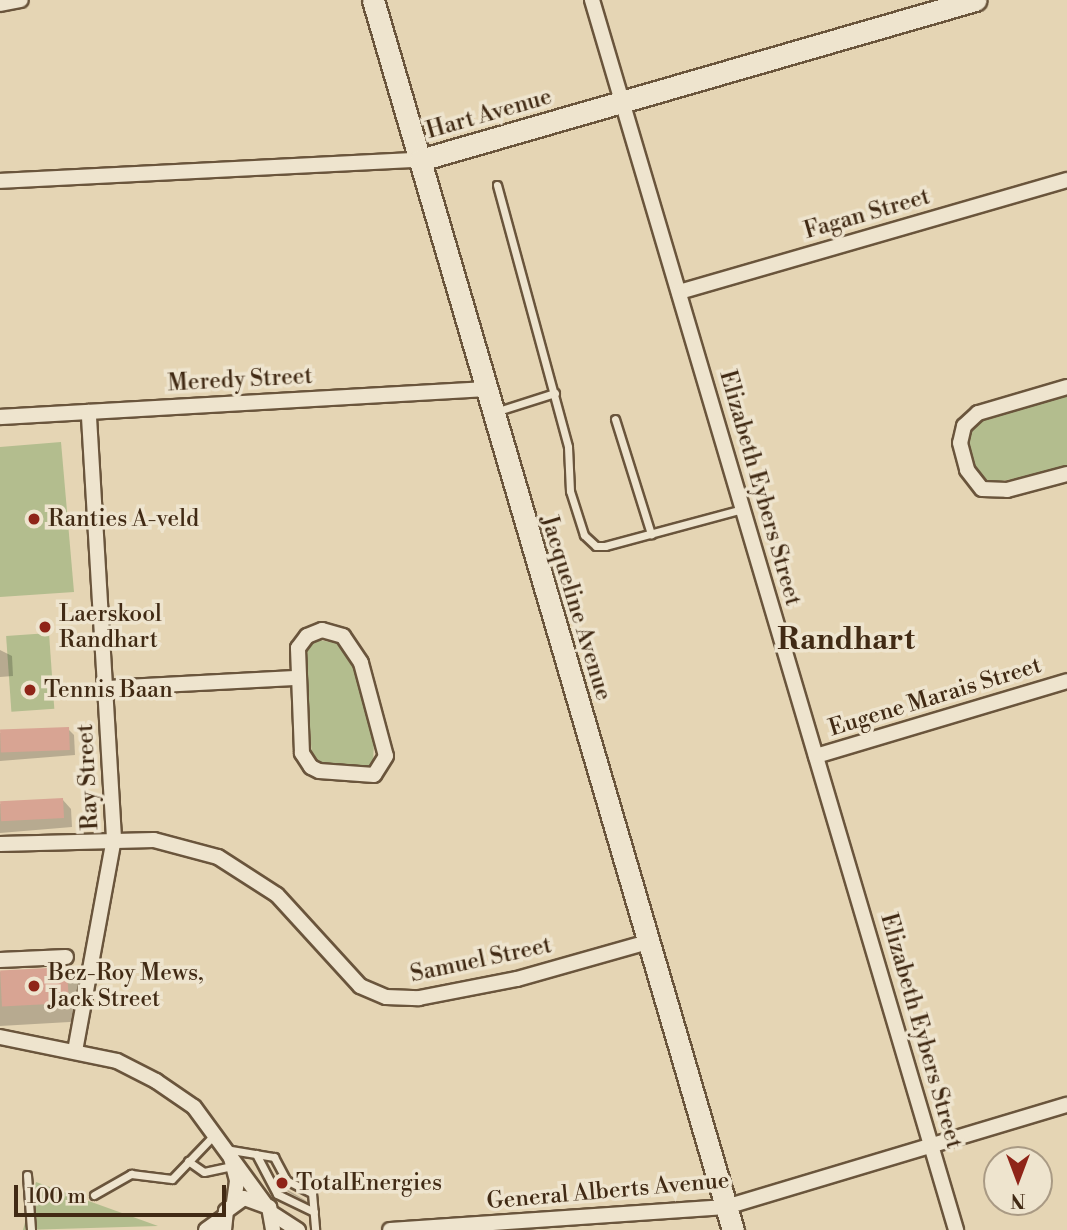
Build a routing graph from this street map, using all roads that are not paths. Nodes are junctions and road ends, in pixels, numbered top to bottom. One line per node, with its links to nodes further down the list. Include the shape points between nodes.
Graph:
1 (20, 0): 5 (street)
2 (373, 0): 7 (street, Jacqueline Avenue)
3 (592, 0): 6 (street, Elizabeth Eybers Street)
4 (975, 0): 6 (street, Hart Avenue)
5 (0, 4)
6 (624, 103): 7 (street, Hart Avenue); 11 (street, Elizabeth Eybers Street)
7 (420, 160): 9 (street, Hart Avenue); 13 (street, Jacqueline Avenue)
8 (1067, 180): 11 (street, Fagan Street)
9 (0, 181)
10 (497, 185): 14 (lane)
11 (679, 292): 20 (street, Elizabeth Eybers Street)
12 (1067, 387): 19 (street, via 978,414 964,426 960,443 967,470 982,489 1007,490)
13 (484, 388): 15 (street, Meredy Street); 16 (street, Jacqueline Avenue)
14 (555, 393): 16 (lane); 21 (lane, via 568,447 571,498 584,535 596,546 605,546)
15 (89, 412): 17 (street, Meredy Street); 24 (street, Ray Street)
16 (491, 413): 28 (street, Jacqueline Avenue)
17 (0, 417)
18 (615, 419): 21 (lane)
19 (1067, 474)
20 (742, 509): 21 (lane); 25 (street, Elizabeth Eybers Street)
21 (651, 534)
22 (297, 678): 22 (street, via 298,648 307,636 334,631 351,642 384,747 380,771 368,776 311,767 300,740); 24 (street)
23 (1067, 681): 25 (street, Eugene Marais Street)
24 (105, 688): 26 (street, Ray Street)
25 (816, 756): 35 (street, Elizabeth Eybers Street)
26 (114, 838): 27 (street, Samuel Street); 28 (street, Samuel Street, via 188,847 250,874 311,927 360,986 386,997 419,998 517,979); 32 (street, Ray Street)
27 (0, 844)
28 (648, 942): 45 (street, Jacqueline Avenue)
29 (66, 957): 30 (street)
30 (0, 960)
31 (0, 1037): 32 (street)
32 (75, 1051): 34 (street, via 117,1061 156,1081 188,1101)
33 (1067, 1105): 35 (street, General Alberts Avenue)
34 (214, 1135): 37 (street); 38 (lane)
35 (930, 1144): 45 (street, General Alberts Avenue); 55 (street, Elizabeth Eybers Street)
36 (256, 1154): 37 (lane); 40 (lane, via 274,1157); 41 (lane)
37 (230, 1157): 38 (lane, via 204,1172); 43 (street, via 237,1189); 44 (street)
38 (188, 1161): 42 (lane, via 172,1180 131,1174)
39 (27, 1175): 48 (lane)
40 (286, 1180): 41 (lane); 46 (lane, via 312,1193)
41 (277, 1194): 44 (lane); 46 (lane)
42 (94, 1195)
43 (234, 1202): 44 (street, via 244,1198); 47 (street)
44 (269, 1208): 50 (street); 51 (street)
45 (726, 1208): 53 (street, General Alberts Avenue); 54 (street, Jacqueline Avenue)
46 (314, 1212): 52 (lane)
47 (224, 1224): 49 (street)
48 (31, 1230)
49 (206, 1230)
50 (273, 1230)
51 (298, 1230)
52 (316, 1230)
53 (390, 1230)
54 (733, 1230)
55 (956, 1230)

